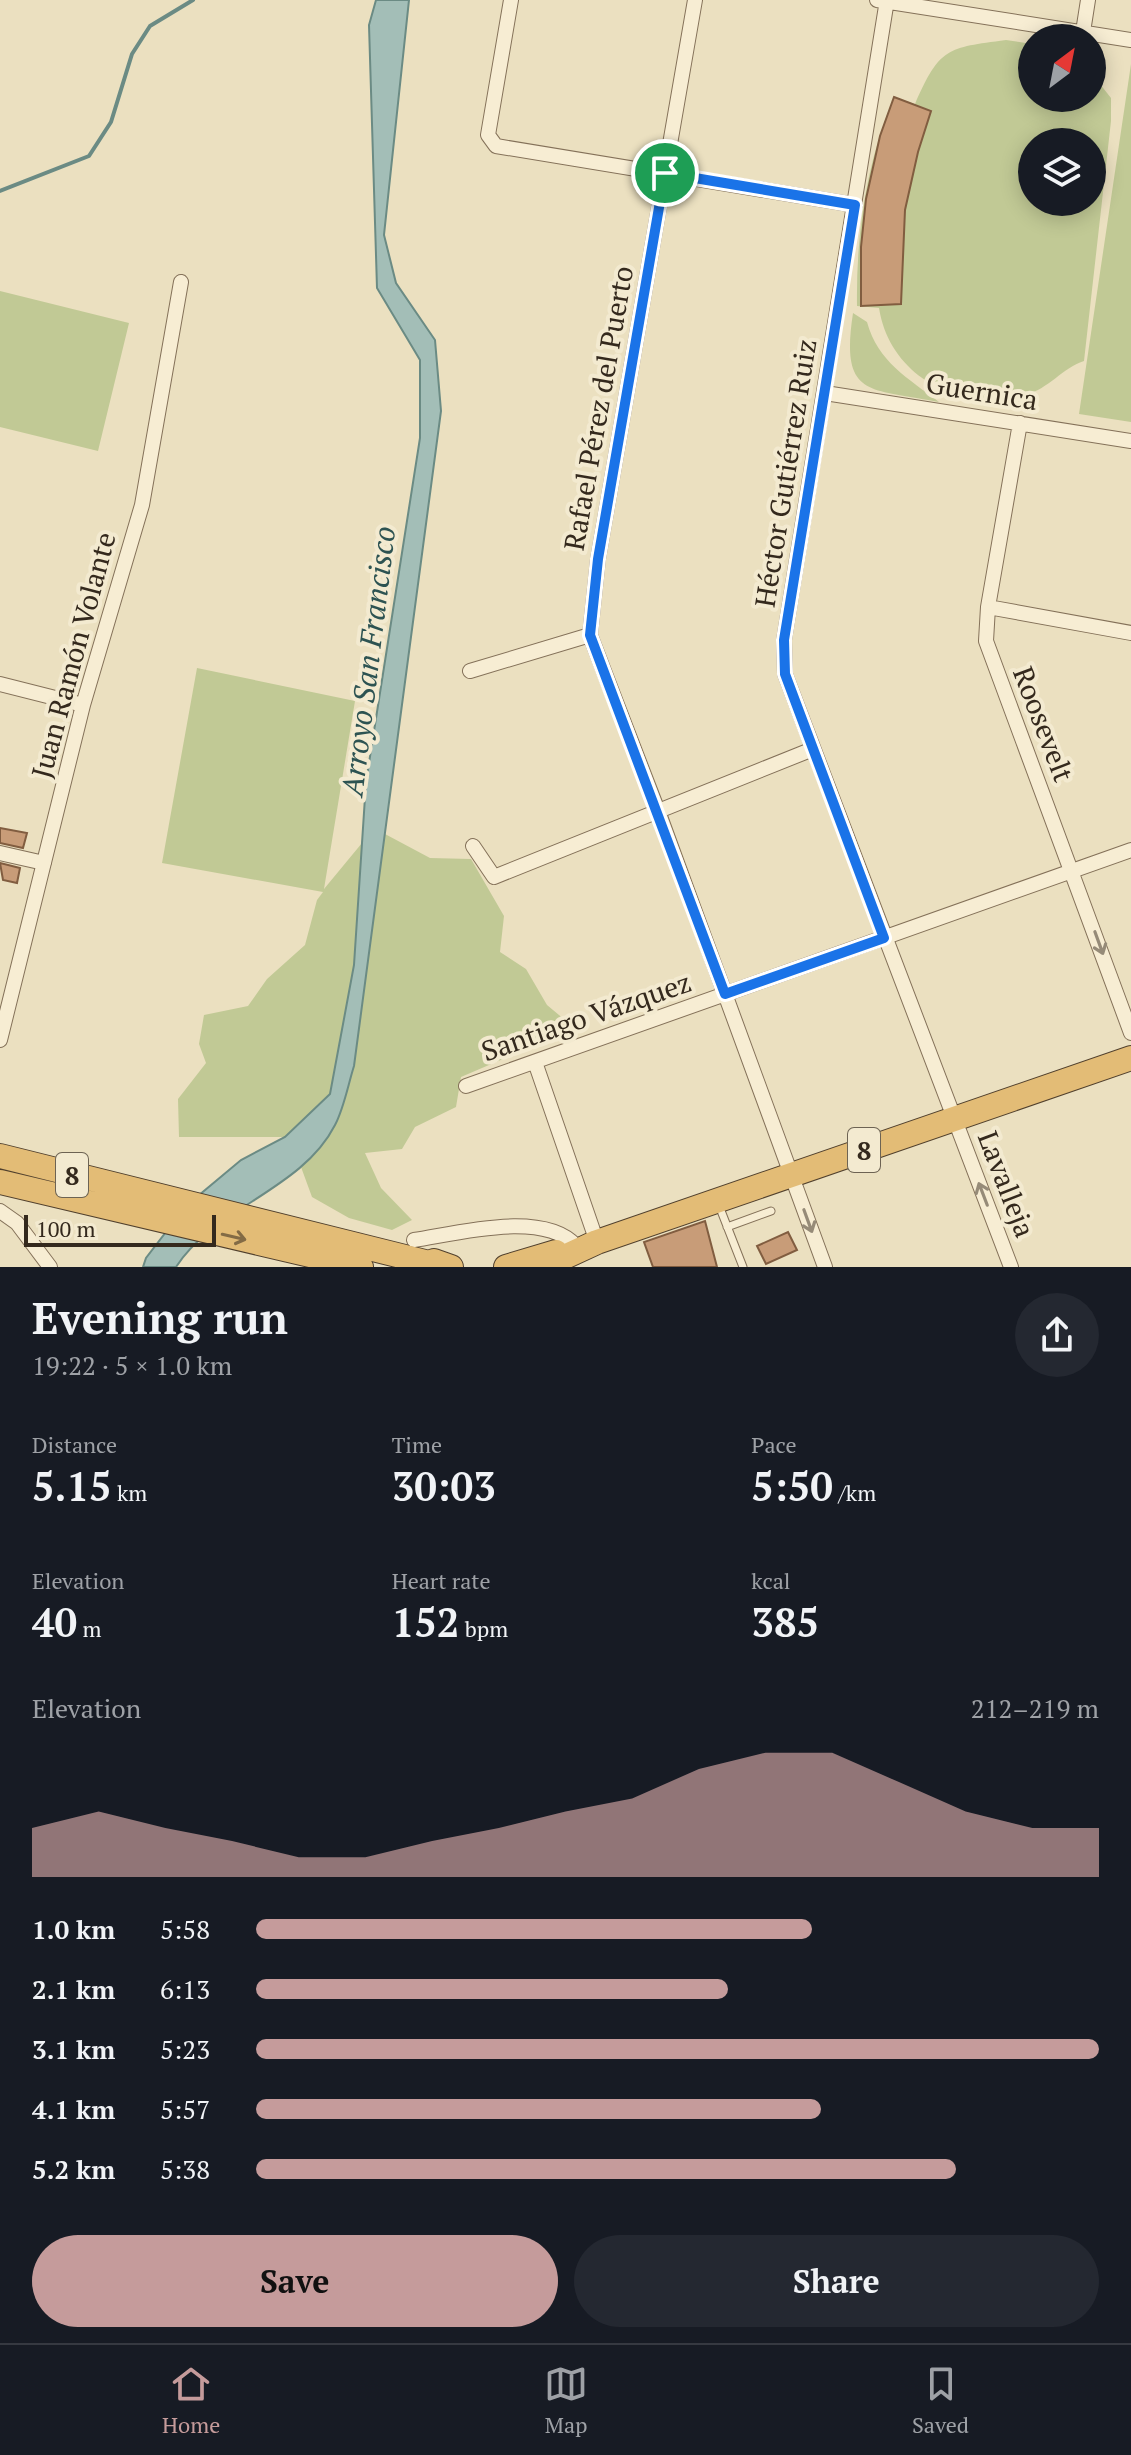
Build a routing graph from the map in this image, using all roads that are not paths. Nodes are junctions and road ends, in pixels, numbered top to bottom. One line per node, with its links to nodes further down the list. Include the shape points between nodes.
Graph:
1 (511, 0): 9 (street, via 488,135 496,146)
2 (695, 0): 9 (street, Rafael Pérez del Puerto)
3 (1088, 0): 6 (street)
4 (884, 1): 5 (street); 10 (street, Héctor Gutiérrez Ruiz)
5 (1032, 24)
6 (1084, 24)
7 (1106, 36): 8 (street)
8 (1131, 40)
9 (665, 173): 10 (street); 17 (street, Rafael Pérez del Puerto, via 598,559)
10 (855, 205): 12 (street, Héctor Gutiérrez Ruiz)
11 (181, 282): 20 (street, Juan Ramón Volante, via 142,505)
12 (825, 393): 13 (street, Guernica); 21 (street, Héctor Gutiérrez Ruiz, via 784,640 785,674)
13 (1020, 423): 14 (street, Guernica); 15 (street, Roosevelt)
14 (1131, 441)
15 (988, 607): 16 (street); 27 (street, Roosevelt, via 989,655)
16 (1131, 633)
17 (590, 635): 18 (street); 22 (street, Rafael Pérez del Puerto)
18 (470, 671)
19 (0, 684): 20 (street)
20 (83, 705): 26 (street, Juan Ramón Volante)
21 (813, 749): 22 (street); 28 (street, Héctor Gutiérrez Ruiz)
22 (658, 811): 23 (street, via 494,877); 29 (street, Rafael Pérez del Puerto)
23 (473, 846)
24 (1131, 850): 27 (street, Santiago Vázquez)
25 (0, 853): 26 (street)
26 (44, 863): 31 (street, Juan Ramón Volante)
27 (1072, 870): 28 (street, Santiago Vázquez); 30 (street, Roosevelt, one-way to 30)
28 (884, 938): 29 (street, Santiago Vázquez); 35 (street, Héctor Gutiérrez Ruiz)
29 (725, 994): 33 (street, Santiago Vázquez); 37 (street, Rafael Pérez del Puerto)
30 (1131, 1033)
31 (0, 1040)
32 (1131, 1058): 35 (highway, 8)
33 (535, 1062): 34 (street, Santiago Vázquez); 45 (street)
34 (466, 1086)
35 (955, 1119): 37 (highway, 8); 54 (street, Lavalleja, one-way to 35)
36 (0, 1156): 40 (highway, 8)
37 (791, 1175): 39 (highway, 8); 53 (street, Rafael Pérez del Puerto, one-way to 53)
38 (0, 1182): 40 (highway, 8)
39 (717, 1201): 43 (lane); 45 (highway, 8)
40 (137, 1203): 46 (highway, 8)
41 (0, 1211): 48 (street, via 17,1223)
42 (771, 1211): 43 (lane)
43 (727, 1227): 52 (lane)
44 (414, 1240): 45 (street, via 502,1227 553,1229)
45 (587, 1244): 50 (highway, 8); 51 (highway, 8)
46 (338, 1250): 47 (highway, 8); 49 (highway, 8)
47 (436, 1265)
48 (50, 1267)
49 (361, 1267)
50 (506, 1267)
51 (543, 1267)
52 (743, 1267)
53 (825, 1267)
54 (1011, 1267)

